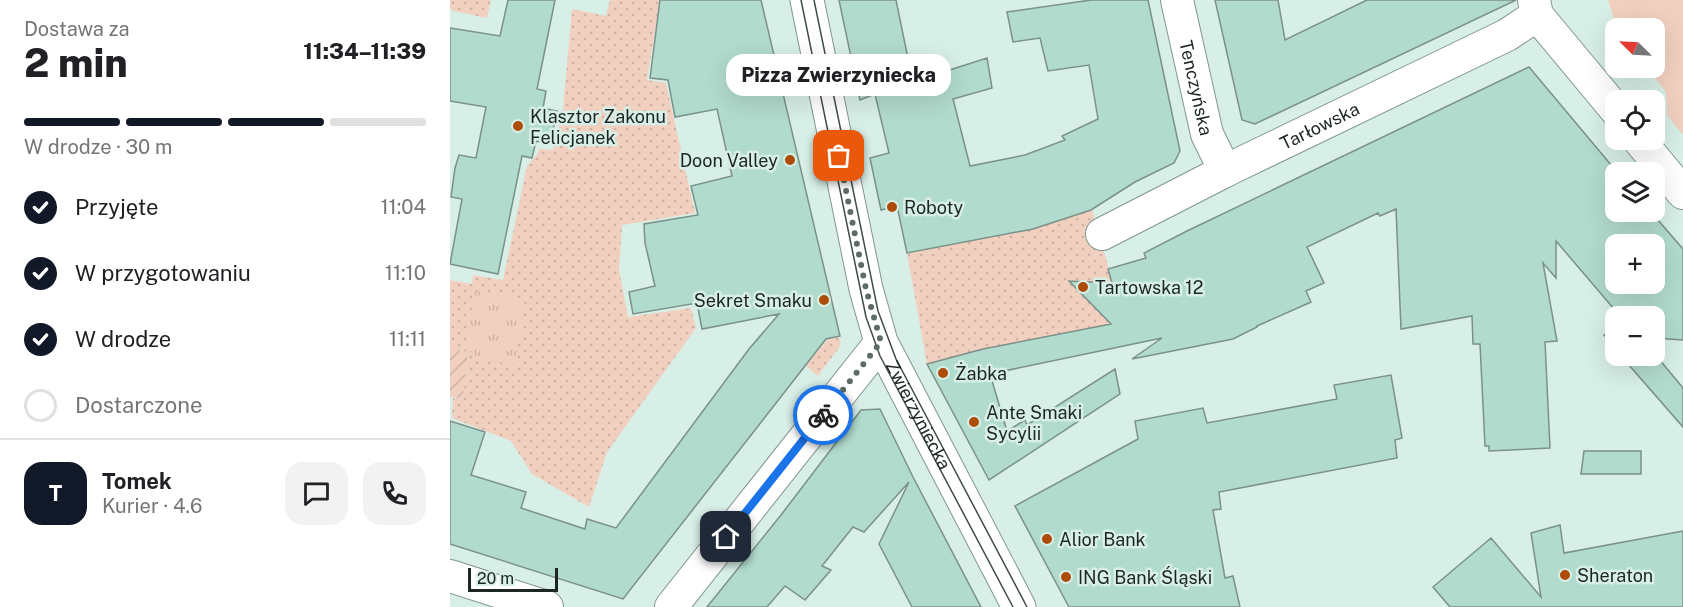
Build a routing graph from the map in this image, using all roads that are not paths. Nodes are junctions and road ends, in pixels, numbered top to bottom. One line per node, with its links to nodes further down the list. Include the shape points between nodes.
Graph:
1 (807, 0): 9 (street, Zwierzyniecka, via 866,289)
2 (1177, 0): 6 (street, Tenczyńska, via 1207,134)
3 (1535, 8): 4 (street); 6 (street, Tarłowska, via 1507,35)
4 (1605, 96)
5 (1647, 150): 7 (street)
6 (1225, 171): 8 (street, Tarłowska)
7 (1683, 193)
8 (1102, 234)
9 (881, 342): 12 (street); 13 (street, Zwierzyniecka)
10 (450, 576): 11 (street)
11 (542, 606)
12 (671, 607)
13 (1019, 607)

